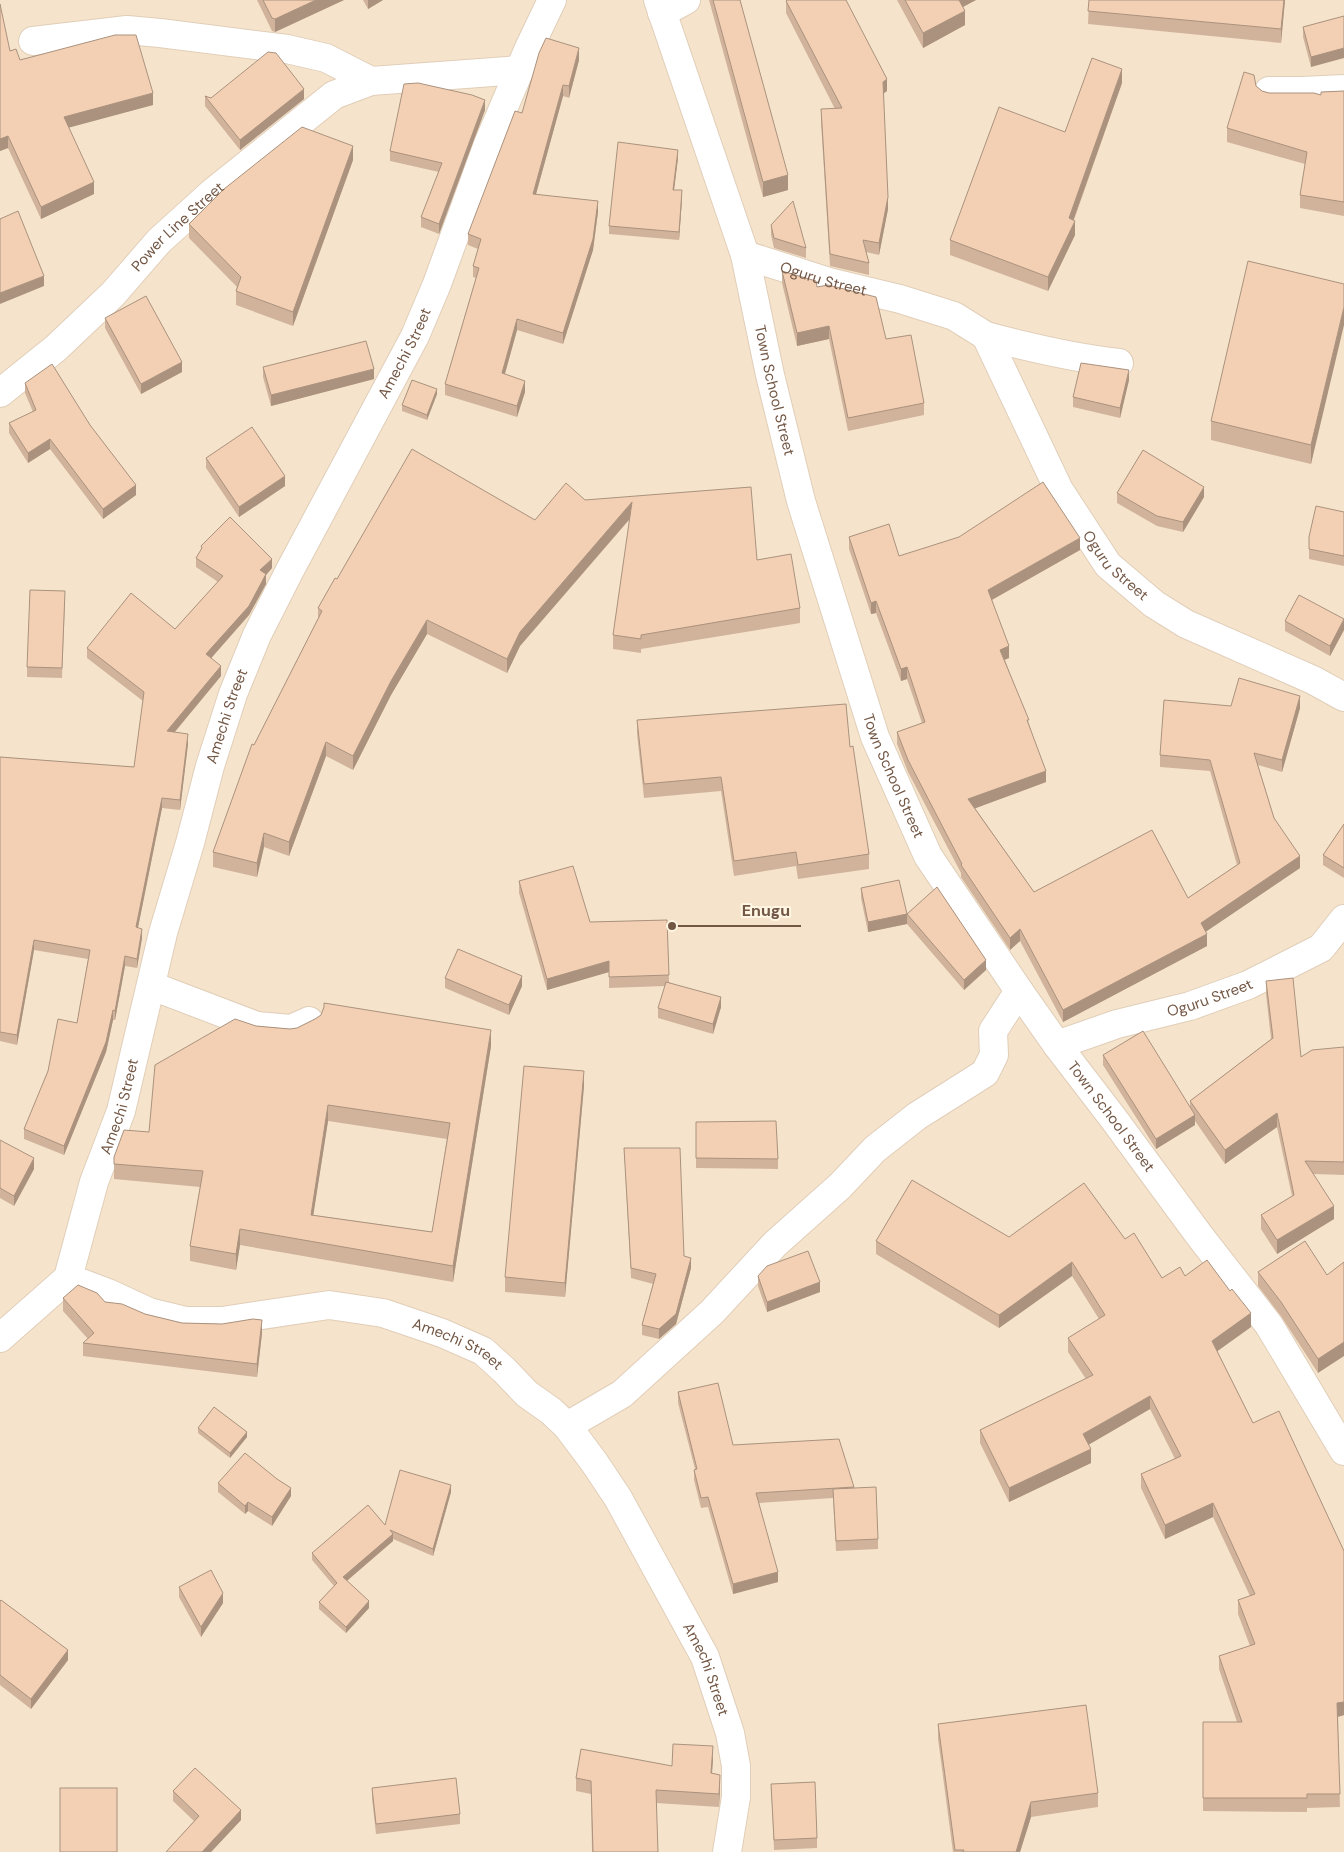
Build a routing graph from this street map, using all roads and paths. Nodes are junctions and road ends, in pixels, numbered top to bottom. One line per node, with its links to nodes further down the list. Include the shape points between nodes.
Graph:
1 (552, 0): 5 (street, Amechi Street)
2 (686, 0): 3 (street)
3 (660, 7): 9 (street, Town School Street)
4 (33, 41): 6 (street, via 127,30 170,35 287,49 326,58)
5 (520, 70): 6 (street, Power Line Street); 15 (street, Amechi Street, via 488,144 415,336 257,635 233,694 163,933)
6 (371, 81): 12 (street, Power Line Street, via 334,95 212,193 159,241 113,294 56,348)
7 (1344, 89): 8 (street)
8 (1269, 91)
9 (745, 255): 10 (street, Oguru Street, via 954,316); 16 (street, Town School Street, via 801,501 875,737 928,856)
10 (986, 336): 11 (street, Oguru Street, via 1056,354); 13 (street, Oguru Street, via 1059,490 1108,565 1154,604 1186,624)
11 (1119, 363)
12 (0, 393)
13 (1344, 697)
14 (1344, 919): 18 (street, Oguru Street, via 1321,948 1248,985 1190,1006 1116,1024)
15 (152, 986): 17 (street, via 257,1026 291,1029); 19 (street, Amechi Street, via 121,1111 94,1182)
16 (1019, 992): 18 (street, Town School Street); 21 (street, via 993,1031 994,1055 985,1073 918,1116 875,1149 840,1186 775,1244 712,1312 622,1394)
17 (309, 1022)
18 (1057, 1045): 22 (street, Town School Street, via 1269,1325)
19 (68, 1278): 20 (street); 21 (street, Amechi Street, via 149,1312 186,1321 222,1321 329,1305 383,1313 442,1333 483,1352)
20 (0, 1338)
21 (567, 1426): 23 (street, Amechi Street, via 618,1498 705,1657 730,1733 736,1766 736,1797)
22 (1344, 1451)
23 (727, 1852)

